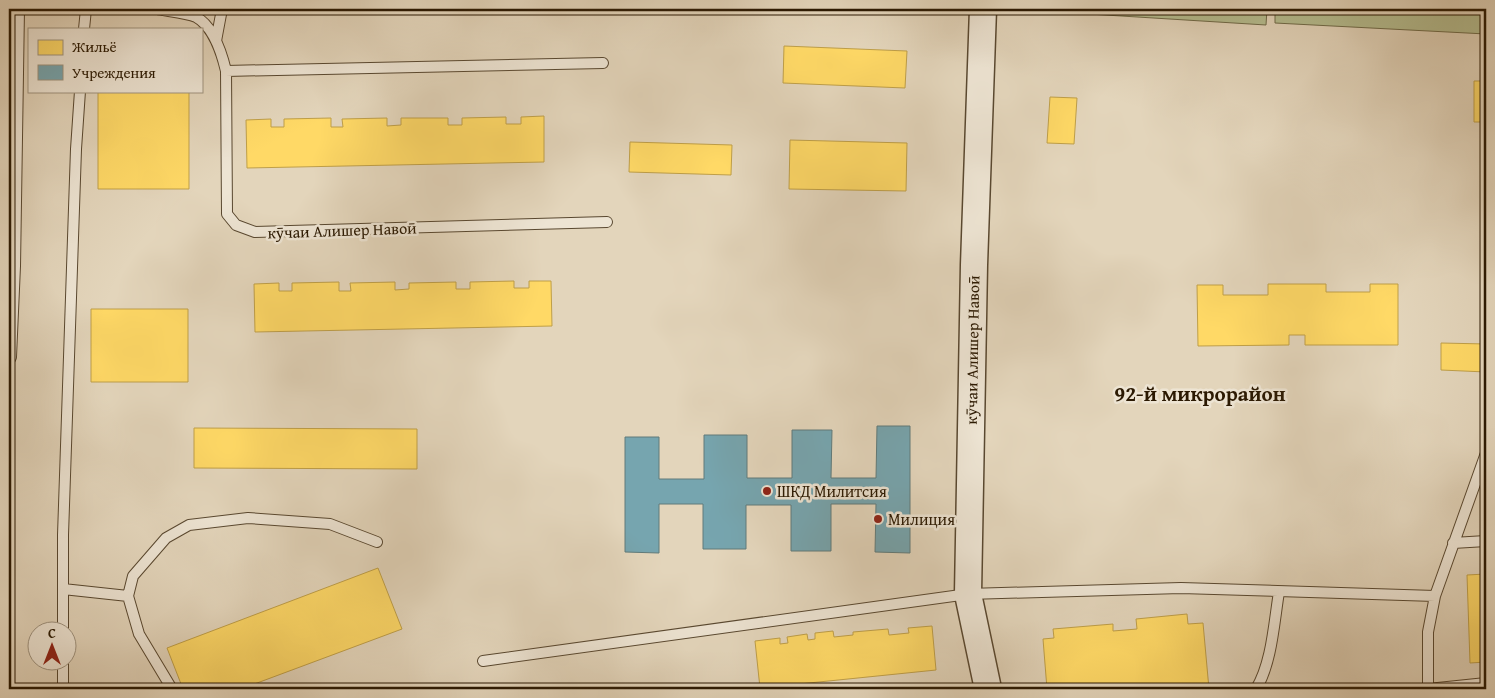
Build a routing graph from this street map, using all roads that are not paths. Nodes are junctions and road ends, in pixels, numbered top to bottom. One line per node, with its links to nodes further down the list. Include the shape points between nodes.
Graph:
1 (19, 9): 12 (lane, via 15,266)
2 (86, 9): 6 (lane)
3 (156, 9): 7 (lane, кӯчаи Алишер Навоӣ, via 196,17)
4 (222, 9): 7 (lane, кӯчаи Алишер Навоӣ)
5 (983, 9): 19 (street, кӯчаи Алишер Навоӣ)
6 (84, 28)
7 (216, 40): 9 (lane, кӯчаи Алишер Навоӣ)
8 (602, 63): 9 (lane)
9 (226, 72): 11 (lane, кӯчаи Алишер Навоӣ, via 227,214 236,225 255,232)
10 (80, 92): 17 (lane)
11 (607, 222)
12 (9, 361)
13 (1486, 453): 16 (lane)
14 (1486, 541): 16 (lane)
15 (377, 542): 20 (lane, via 330,524 248,518 189,524 166,538 134,576)
16 (1453, 543): 21 (lane)
17 (63, 589): 20 (lane); 22 (lane)
18 (1278, 592): 19 (lane, via 1181,588); 21 (lane); 29 (lane, via 1263,677)
19 (968, 594): 23 (lane); 28 (street, кӯчаи Алишер Навоӣ)
20 (128, 596): 27 (lane, via 138,634)
21 (1435, 596): 30 (lane, via 1428,632)
22 (63, 620)
23 (482, 661)
24 (63, 670): 26 (lane)
25 (1486, 683): 30 (lane)
26 (63, 689)
27 (172, 689)
28 (988, 689)
29 (1256, 689)
30 (1428, 689)

